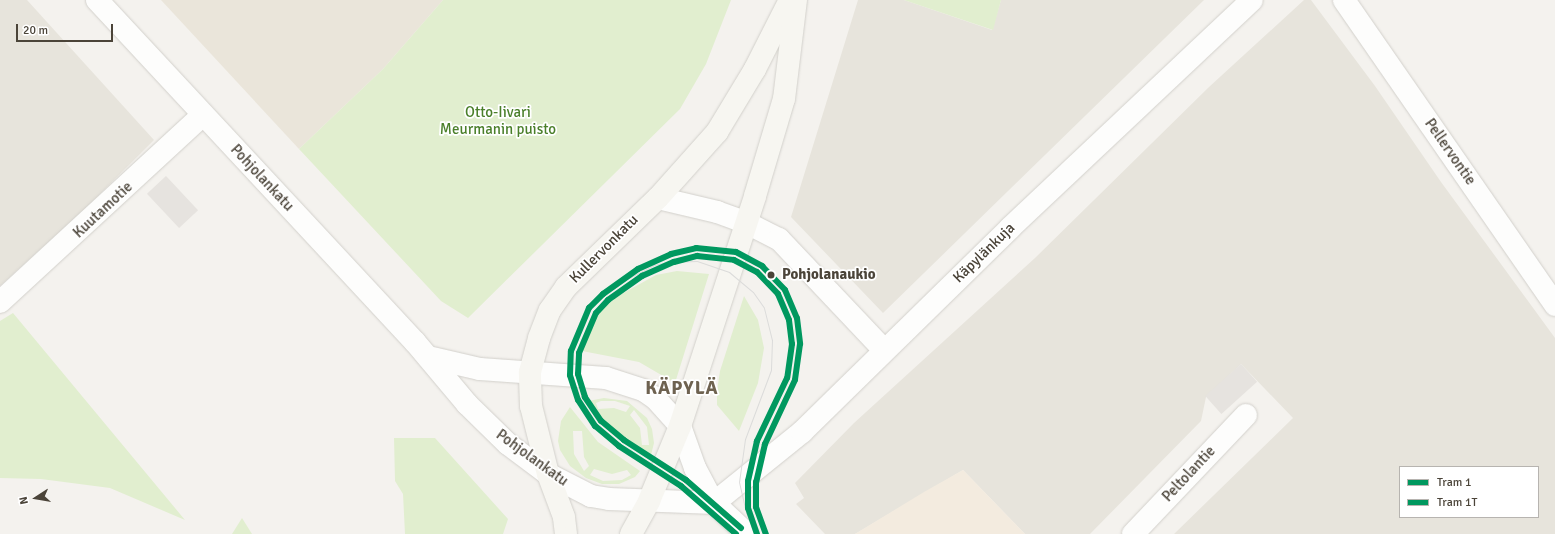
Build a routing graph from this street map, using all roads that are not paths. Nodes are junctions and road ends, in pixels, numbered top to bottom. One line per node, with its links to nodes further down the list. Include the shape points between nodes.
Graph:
1 (97, 0): 6 (street, Pohjolankatu)
2 (790, 0): 7 (main road, Kullervonkatu, via 755,69 717,132)
3 (796, 0): 8 (main road, via 784,99)
4 (1252, 0): 11 (street, Käpylänkuja)
5 (1344, 0): 10 (street, Pellervontie)
6 (203, 115): 9 (street, Kuutamotie); 12 (street, Pohjolankatu)
7 (658, 198): 8 (street, via 717,212); 13 (main road, Kullervonkatu, via 566,287 550,310 538,338)
8 (747, 223): 11 (street, via 778,239 792,251); 15 (main road)
9 (0, 302)
10 (1555, 305)
11 (884, 350): 18 (street, Käpylänkuja, via 802,432)
12 (428, 357): 13 (street, via 480,369); 16 (street, Pohjolankatu, via 467,404 508,444)
13 (530, 372): 15 (street, via 592,376 631,384 655,398); 16 (main road, Kullervonkatu, via 532,406)
14 (1246, 415): 22 (street, Peltolantie)
15 (680, 426): 17 (main road); 18 (street, via 695,468)
16 (548, 474): 17 (street, Pohjolankatu, via 591,496); 19 (main road, Kullervonkatu, via 564,517)
17 (649, 501): 18 (street, Pohjolankatu); 20 (main road)
18 (714, 503): 21 (street)
19 (566, 534)
20 (631, 534)
21 (747, 534)
22 (1133, 534)

